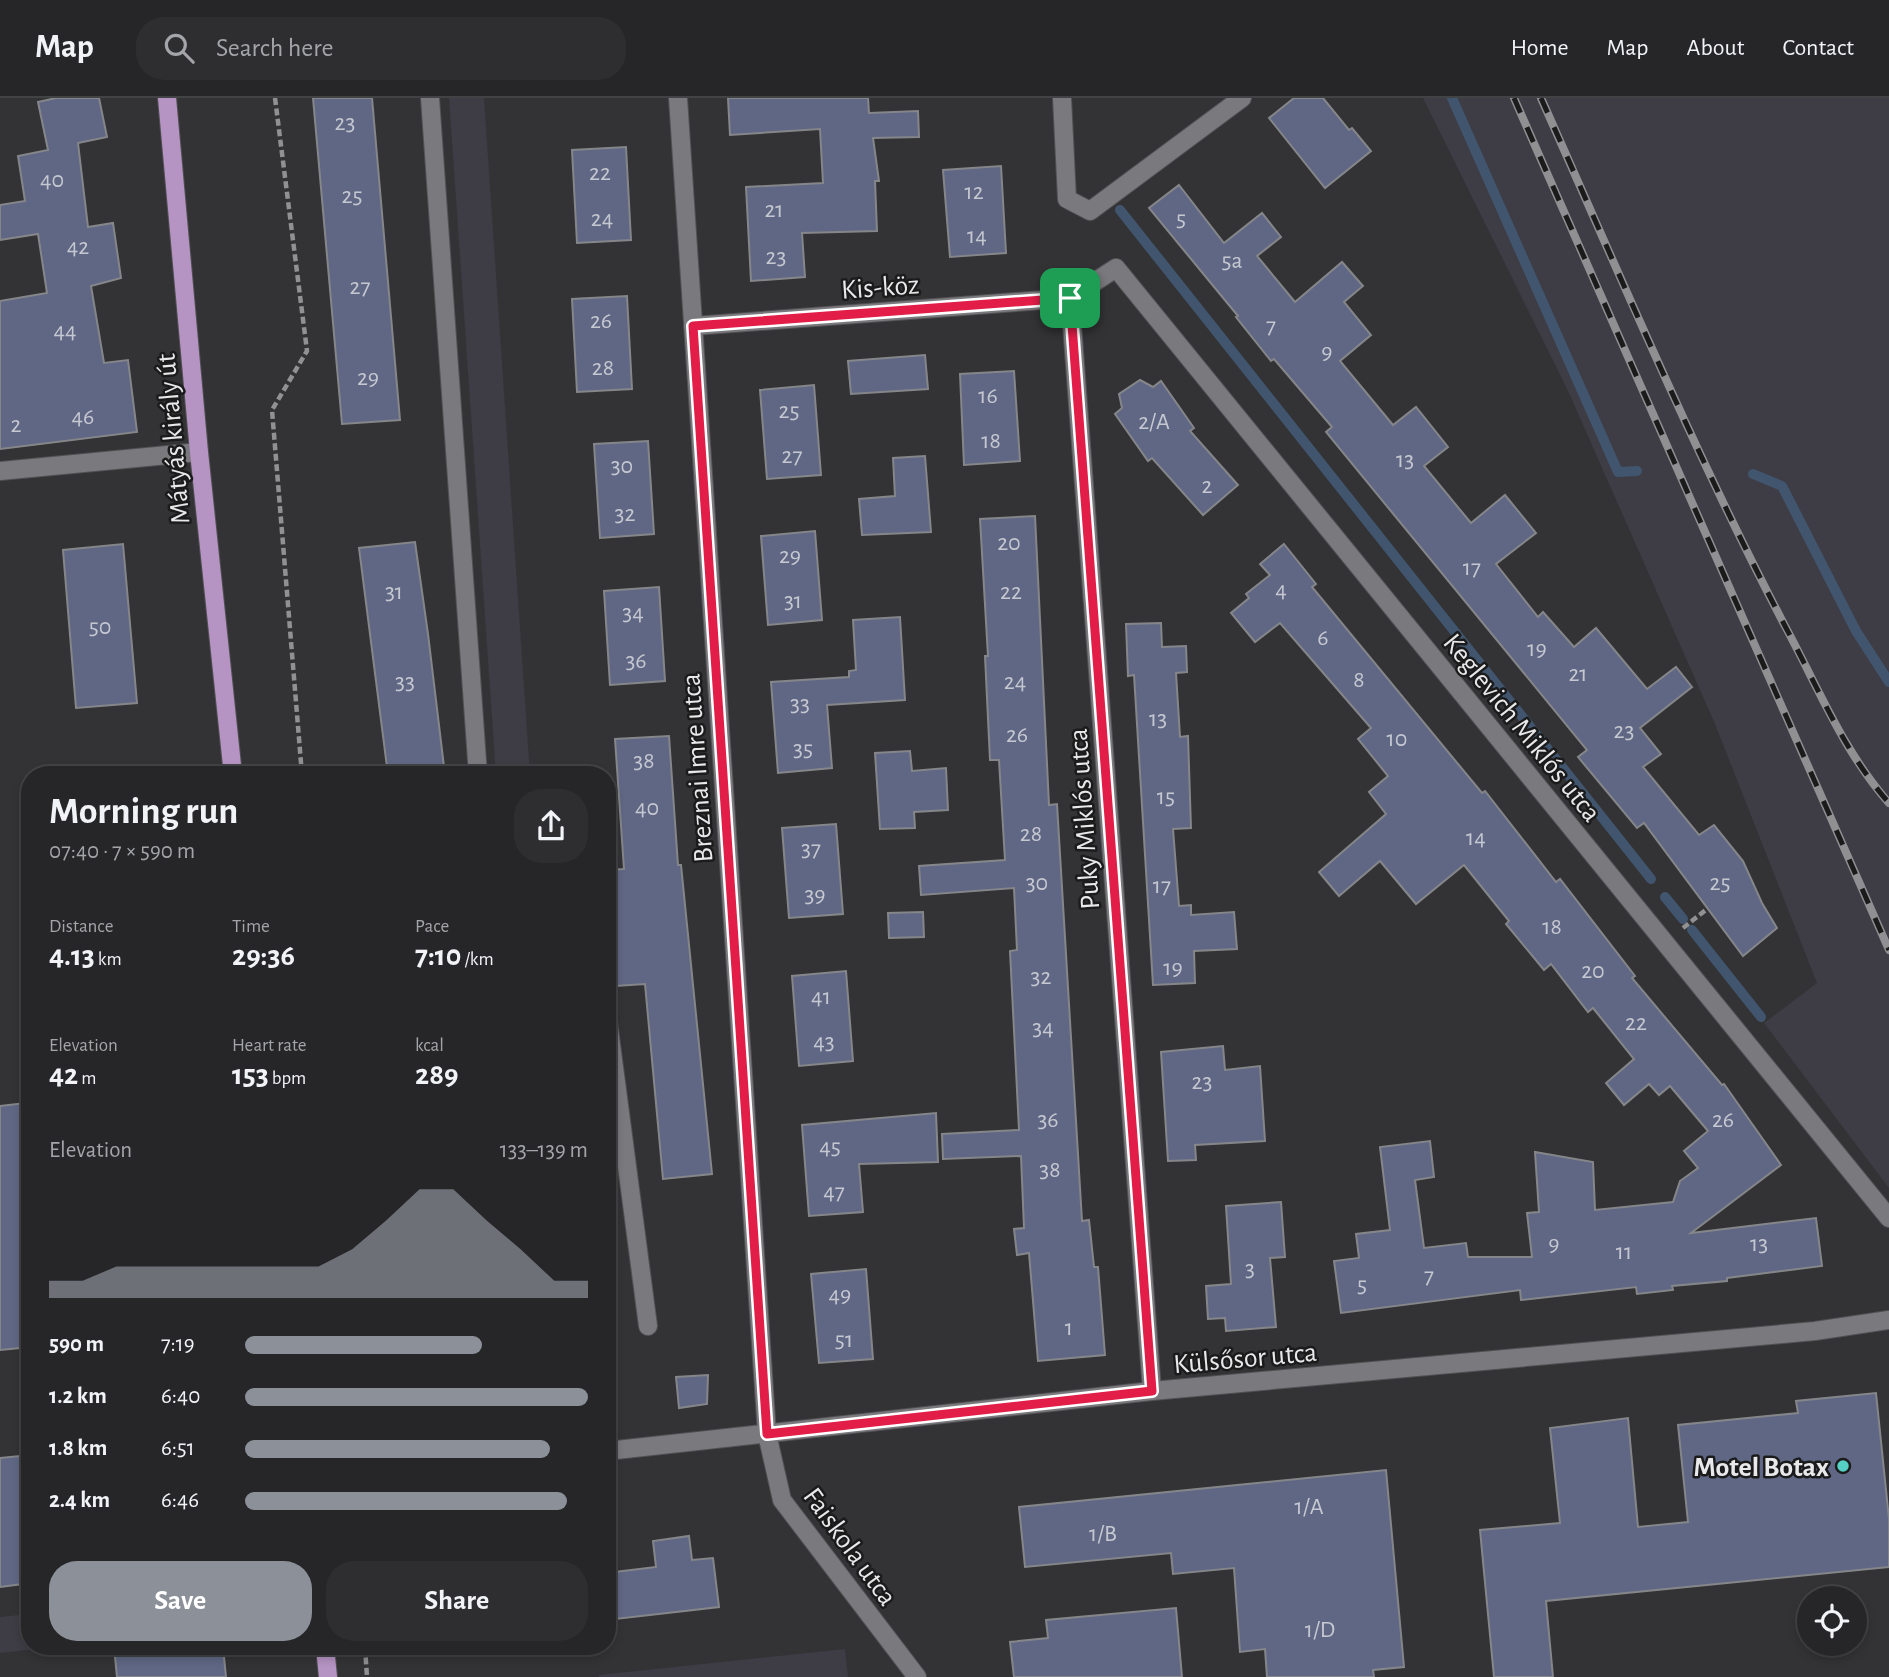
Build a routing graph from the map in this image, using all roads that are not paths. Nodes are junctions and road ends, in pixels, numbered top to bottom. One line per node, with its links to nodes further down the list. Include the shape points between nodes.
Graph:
1 (167, 98): 8 (main road, Mátyás király út)
2 (430, 98): 11 (street)
3 (678, 98): 7 (street, Breznai Imre utca)
4 (1062, 98): 5 (street, via 1067,199 1090,211)
5 (1242, 98)
6 (1070, 298): 7 (street, Kis-köz); 13 (street, Keglevich Miklós utca, via 1116,268); 16 (street, Puky Miklós utca)
7 (693, 326): 17 (street, Breznai Imre utca)
8 (199, 452): 9 (street); 10 (main road, Mátyás király út)
9 (0, 471)
10 (232, 766)
11 (477, 766)
12 (616, 1082): 15 (street)
13 (1889, 1218)
14 (1889, 1320): 16 (street, Külsősor utca, via 1815,1331)
15 (648, 1326)
16 (1152, 1391): 17 (street, Külsősor utca)
17 (767, 1434): 18 (street, Külsősor utca); 21 (street, Faiskola utca, via 782,1500)
18 (616, 1450)
19 (326, 1655): 20 (main road)
20 (328, 1677)
21 (918, 1677)

